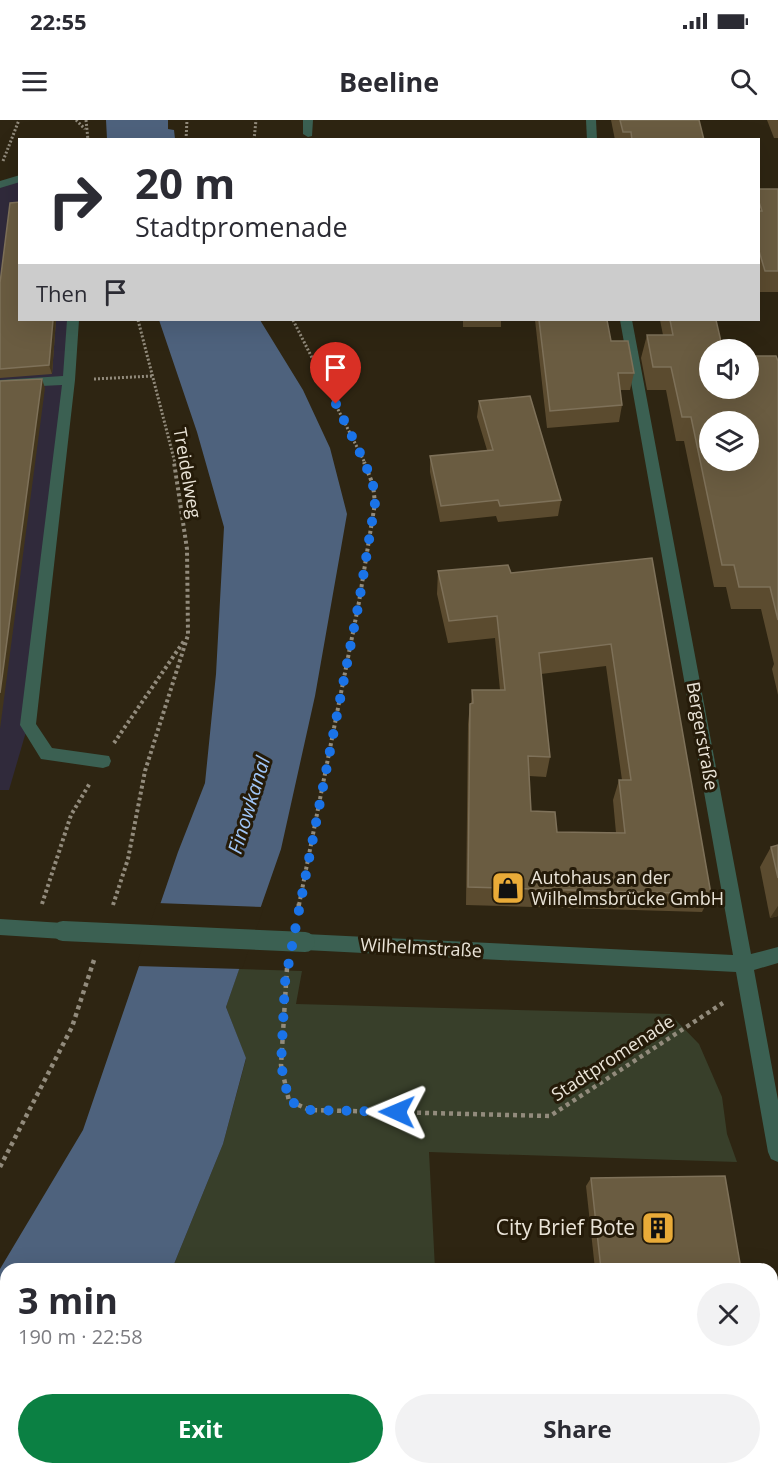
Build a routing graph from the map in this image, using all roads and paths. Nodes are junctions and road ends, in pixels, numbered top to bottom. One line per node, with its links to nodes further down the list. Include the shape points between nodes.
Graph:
1 (19, 120): 14 (path)
2 (76, 120): 8 (path)
3 (86, 120): 8 (path)
4 (187, 120): 11 (path)
5 (256, 120): 12 (path)
6 (308, 120): 9 (street)
7 (591, 120): 13 (street)
8 (86, 130): 10 (path)
9 (308, 134)
10 (88, 138)
11 (186, 138)
12 (254, 138)
13 (592, 138)
14 (0, 171)
15 (18, 179): 16 (street)
16 (0, 185)
17 (73, 321): 23 (street)
18 (138, 321): 21 (path, Treidelweg)
19 (294, 321): 27 (path, via 365,463 375,503)
20 (626, 321): 31 (street, Bergerstraße)
21 (153, 376): 22 (path); 25 (path, Treidelweg, via 173,453 187,549)
22 (120, 378)
23 (69, 380): 24 (street); 26 (street, via 28,725 47,754)
24 (0, 384)
25 (188, 635)
26 (103, 761)
27 (296, 924)
28 (0, 927): 31 (street, Wilhelmstraße, bridge)
29 (778, 955): 31 (street, Wilhelmstraße)
30 (289, 958): 32 (path, Stadtpromenade, via 281,1065 289,1101 310,1110 549,1116)
31 (743, 964): 32 (street, Bergerstraße)
32 (746, 987): 33 (street, Bergerstraße)
33 (778, 1152)

